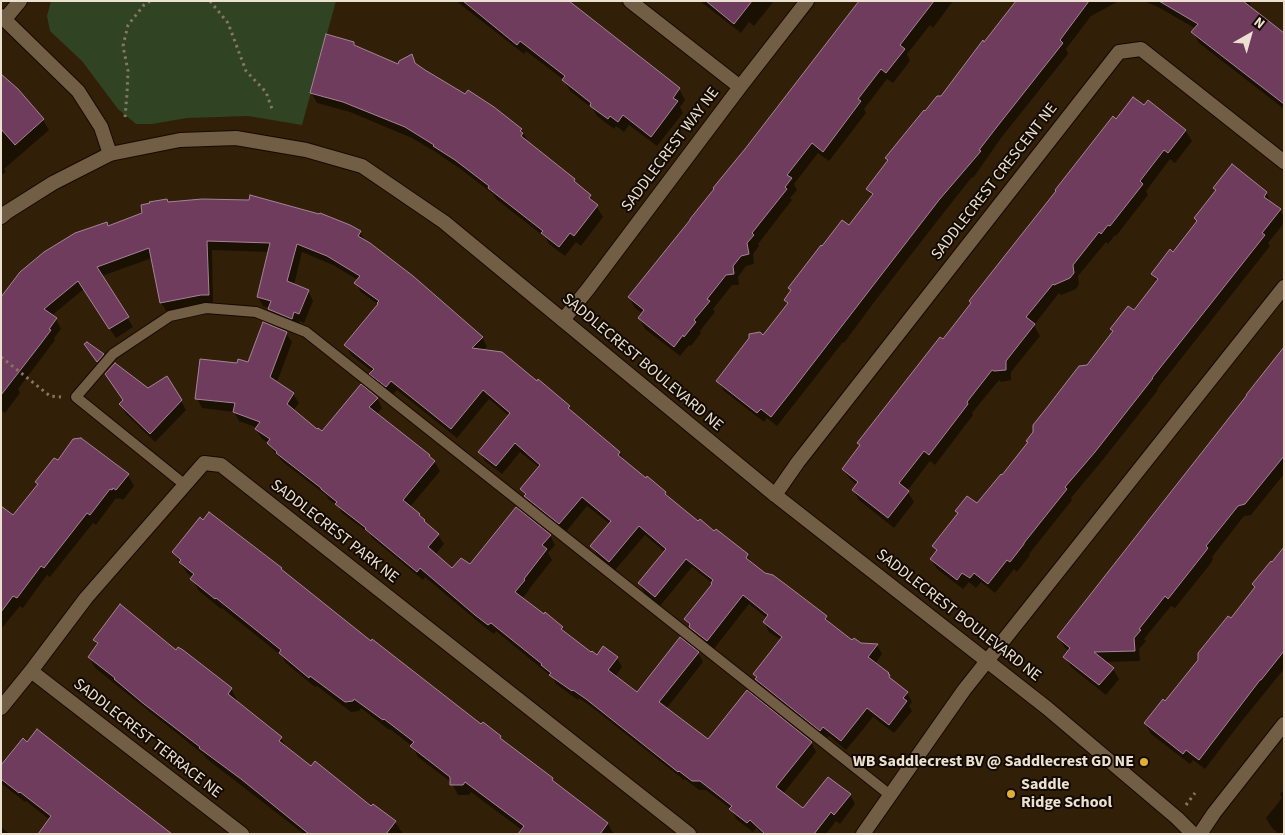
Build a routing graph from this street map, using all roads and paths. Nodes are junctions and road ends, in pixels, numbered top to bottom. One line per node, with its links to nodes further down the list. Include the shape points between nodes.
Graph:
1 (20, 1): 6 (street)
2 (150, 1): 9 (path, via 128,25 123,46 128,71)
3 (210, 1): 8 (path, via 228,23 246,71 266,92)
4 (630, 1): 7 (street)
5 (807, 1): 7 (street, SADDLECREST WAY NE)
6 (3, 18): 10 (street, via 78,91 101,127)
7 (740, 88): 14 (street, SADDLECREST WAY NE)
8 (272, 109)
9 (125, 117)
10 (110, 154): 12 (street, SADDLECREST BOULEVARD NE); 14 (street, SADDLECREST BOULEVARD NE, via 180,140 236,138 306,150 362,166 444,222)
11 (1284, 162): 18 (street, SADDLECREST CRESCENT NE, via 1141,49 1119,52)
12 (3, 212)
13 (1284, 287): 19 (street)
14 (563, 320): 18 (street, SADDLECREST BOULEVARD NE)
15 (1, 357): 16 (path, via 50,396)
16 (76, 397): 17 (lane); 23 (lane, via 113,354 170,316 206,308 256,312 306,332)
17 (185, 485): 20 (street, SADDLECREST PARK NE, via 86,598); 25 (street, SADDLECREST PARK NE, via 204,463 221,465)
18 (775, 495): 19 (street, SADDLECREST BOULEVARD NE)
19 (988, 662): 23 (street, via 964,690); 27 (street, SADDLECREST BOULEVARD NE, via 1047,708)
20 (31, 671): 21 (street, SADDLECREST PARK NE); 24 (street, SADDLECREST TERRACE NE)
21 (1, 708)
22 (1284, 724): 28 (street)
23 (890, 795): 26 (street)
24 (242, 834)
25 (689, 834)
26 (863, 834)
27 (1193, 834)
28 (1200, 834)

